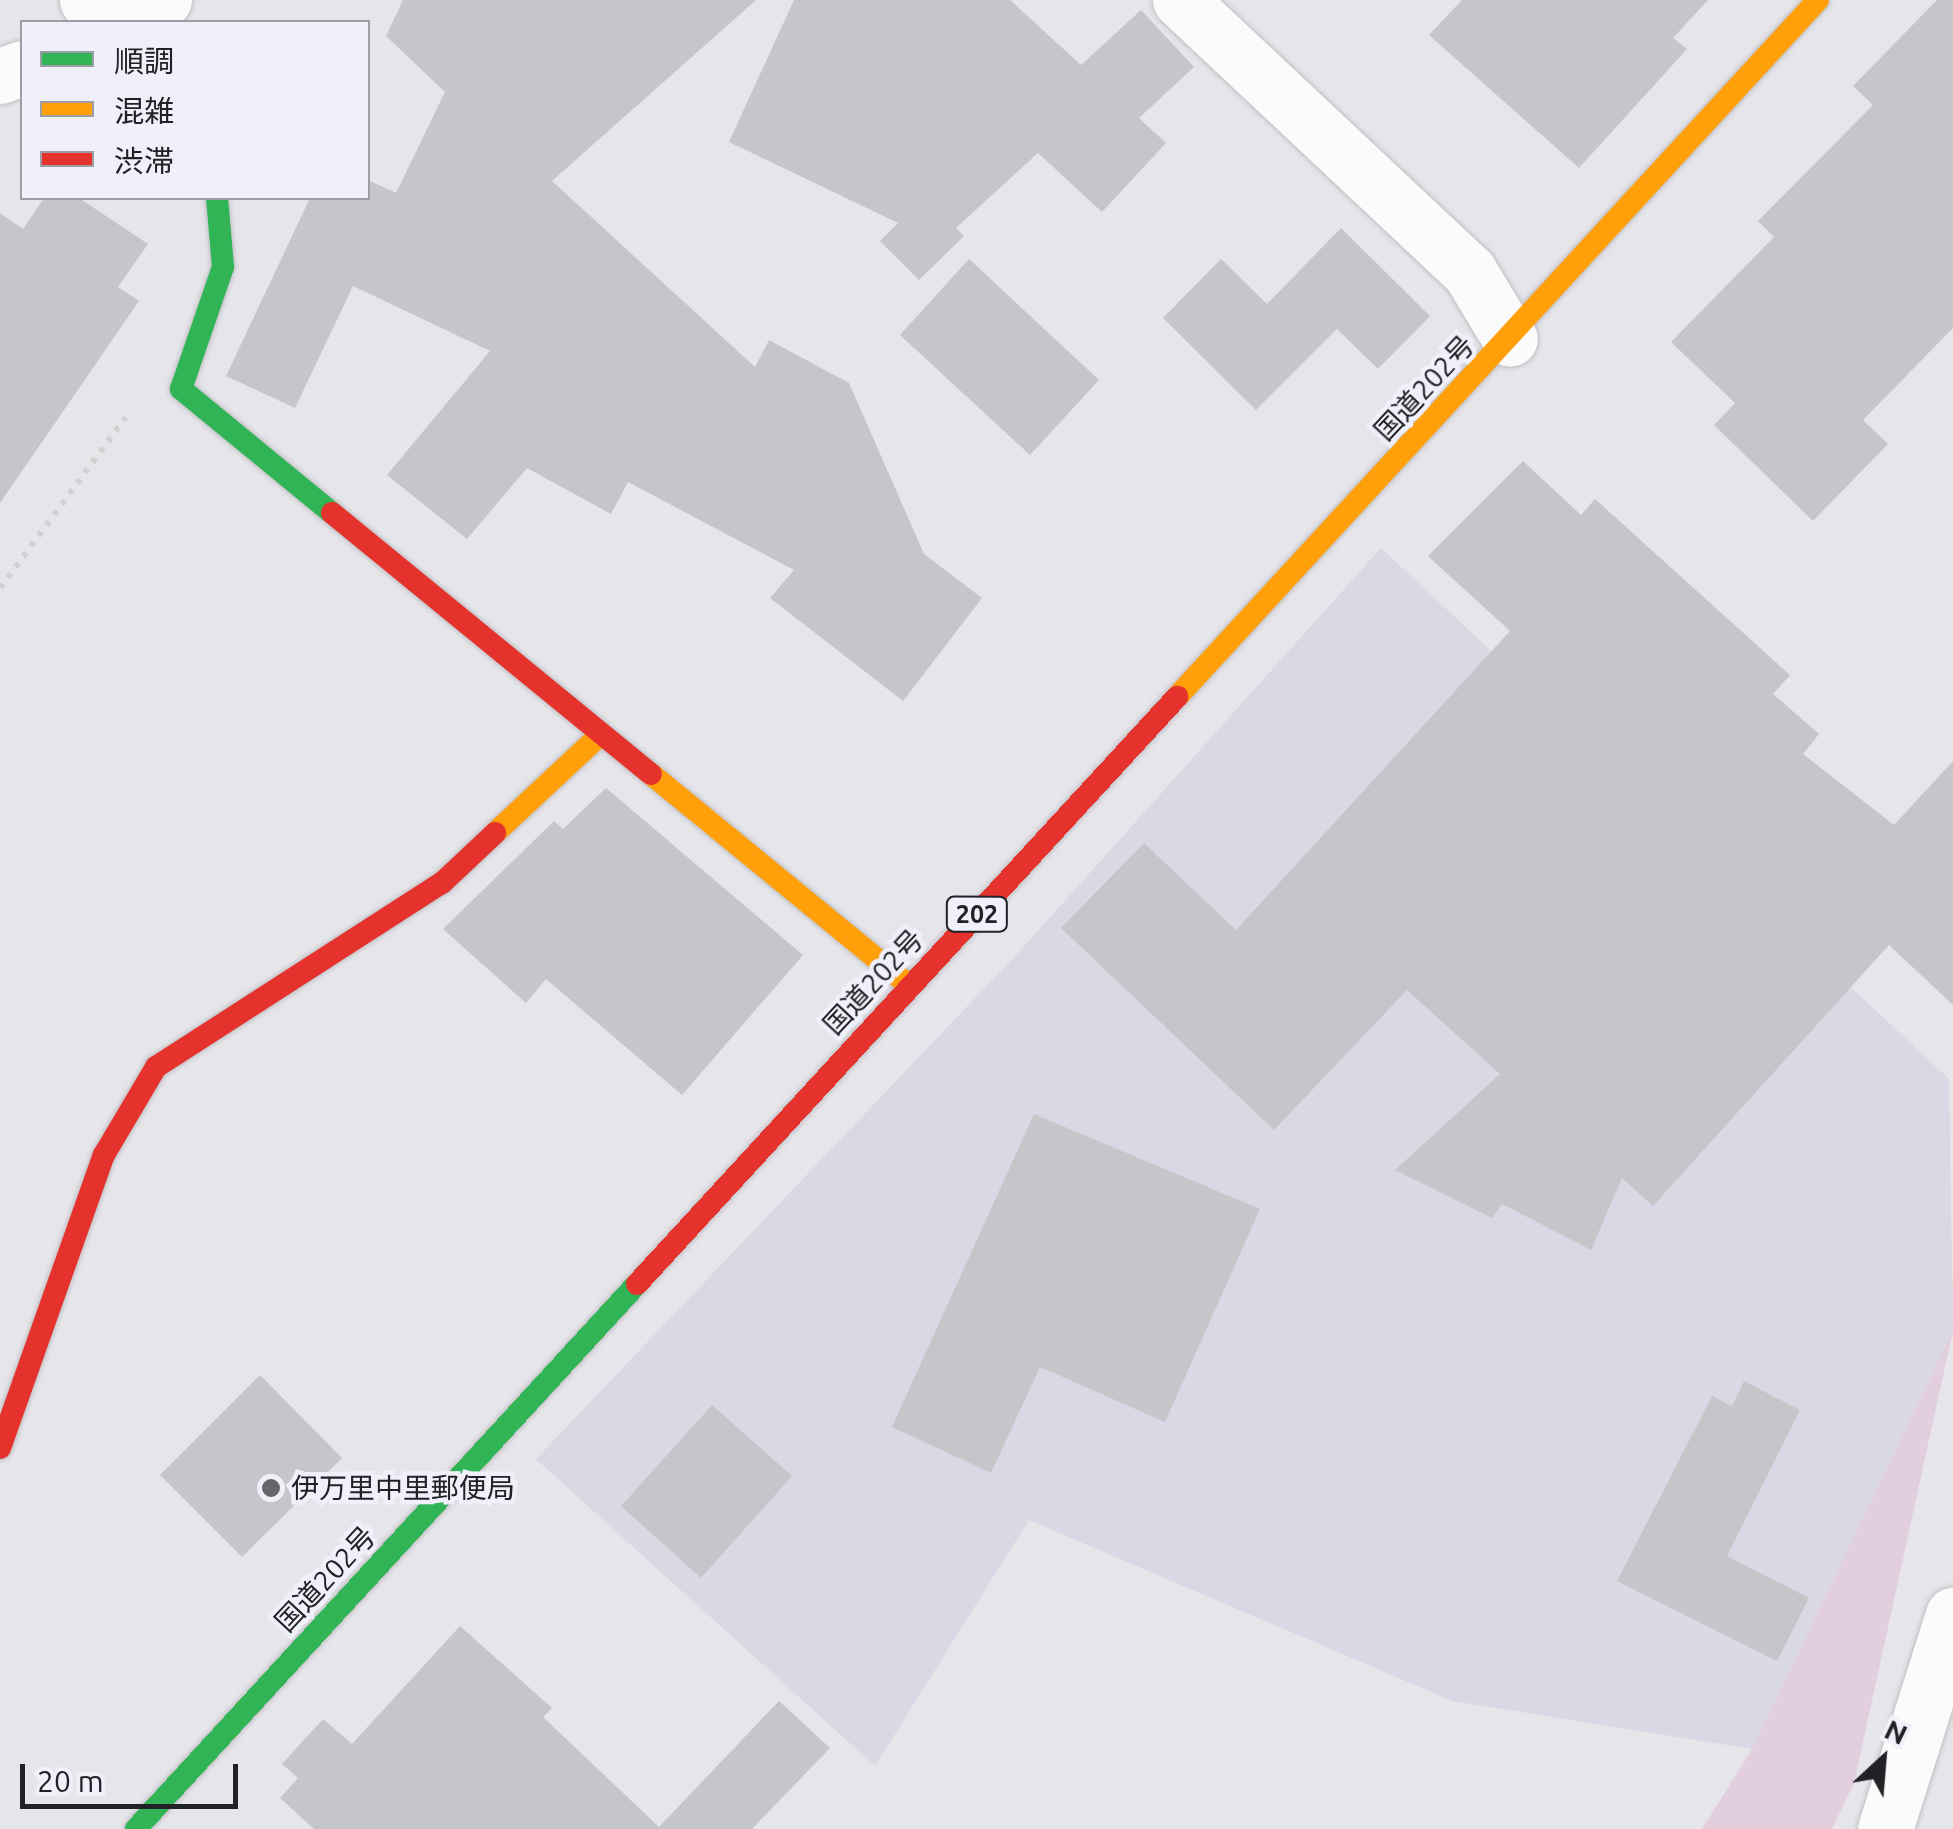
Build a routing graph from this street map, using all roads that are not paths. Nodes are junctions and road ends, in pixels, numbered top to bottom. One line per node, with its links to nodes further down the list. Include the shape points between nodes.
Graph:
1 (164, 0): 4 (street)
2 (1180, 0): 6 (street, via 1469,271)
3 (1818, 0): 6 (main road, 国道202号 / 202)
4 (135, 20)
5 (217, 200): 7 (main road, via 223,267 181,389)
6 (1510, 339): 8 (main road, 国道202号 / 202)
7 (600, 736): 8 (main road); 9 (main road, via 442,883 156,1067 104,1155)
8 (910, 986): 12 (main road, 国道202号 / 202)
9 (12, 1390): 10 (main road)
10 (0, 1448)
11 (1953, 1615): 13 (street)
12 (136, 1829)
13 (1885, 1829)

